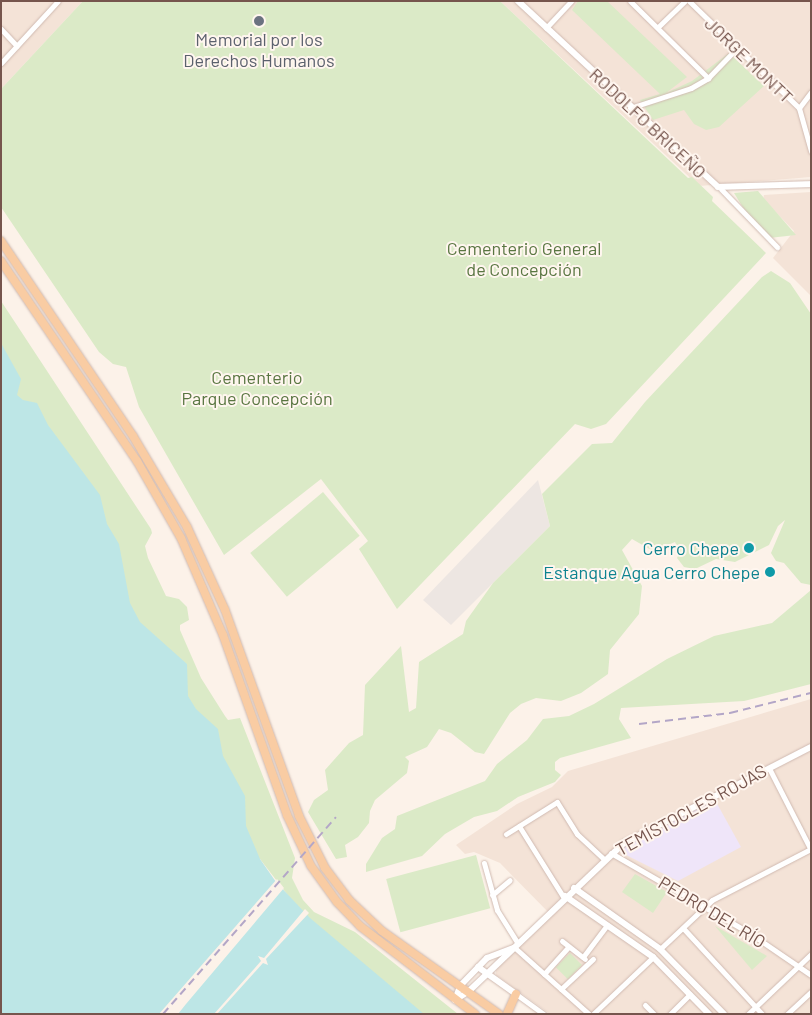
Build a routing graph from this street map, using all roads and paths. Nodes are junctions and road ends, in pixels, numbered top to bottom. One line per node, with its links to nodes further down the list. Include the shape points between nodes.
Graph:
1 (58, 1): 9 (street)
2 (518, 1): 7 (street, RODOLFO BRICEÑO)
3 (571, 1): 7 (street)
4 (630, 1): 6 (street)
5 (687, 1): 6 (street); 10 (street, JORGE MONTT)
6 (658, 27): 12 (street)
7 (546, 28): 14 (street, RODOLFO BRICEÑO)
8 (1, 29): 9 (street)
9 (17, 46): 11 (street)
10 (738, 48): 12 (street); 15 (street, JORGE MONTT)
11 (1, 63)
12 (708, 78): 14 (street, via 691,88)
13 (811, 92): 15 (street)
14 (629, 108): 18 (street, RODOLFO BRICEÑO)
15 (798, 108): 16 (street, JORGE MONTT)
16 (811, 151)
17 (811, 184): 18 (street)
18 (721, 188): 20 (street, RODOLFO BRICEÑO)
19 (1, 241): 49 (main road, via 133,436 187,527 227,616 299,816 325,868 349,900 382,931)
20 (776, 247)
21 (1, 261): 55 (main road, via 137,460 181,538 223,635 287,815 312,866 337,902 360,926)
22 (811, 747): 23 (street, TEMÍSTOCLES ROJAS)
23 (769, 768): 26 (street); 27 (street, TEMÍSTOCLES ROJAS, via 628,840)
24 (519, 826): 25 (street); 28 (street, via 557,802 577,834); 33 (street)
25 (506, 834)
26 (811, 849): 34 (street)
27 (611, 853): 28 (street, TEMÍSTOCLES ROJAS); 34 (street, PEDRO DEL RÍO)
28 (604, 859): 31 (street, TEMÍSTOCLES ROJAS)
29 (484, 863): 32 (street)
30 (510, 880): 32 (street)
31 (574, 888): 33 (street, TEMÍSTOCLES ROJAS); 40 (street)
32 (492, 895): 38 (street)
33 (565, 897): 35 (street); 38 (street, TEMÍSTOCLES ROJAS)
34 (705, 906): 36 (street); 44 (street, PEDRO DEL RÍO)
35 (607, 925): 42 (street); 43 (street)
36 (683, 928): 40 (street); 57 (street)
37 (562, 941): 39 (street)
38 (516, 945): 45 (street, TEMÍSTOCLES ROJAS, via 492,955); 46 (street, TEMÍSTOCLES ROJAS); 47 (street)
39 (568, 946): 42 (street); 47 (street)
40 (660, 949): 69 (street)
41 (811, 954): 44 (street)
42 (583, 957): 50 (street, via 591,961)
43 (653, 957): 54 (street); 58 (street)
44 (798, 965): 48 (street, PEDRO DEL RÍO); 57 (street)
45 (478, 967): 46 (street); 49 (street, TEMÍSTOCLES ROJAS)
46 (488, 973): 51 (street, TEMÍSTOCLES ROJAS); 53 (street)
47 (544, 974): 50 (street)
48 (811, 975)
49 (460, 986): 51 (main road); 55 (street, TEMÍSTOCLES ROJAS)
50 (562, 989): 64 (street)
51 (468, 992): 55 (street, TEMÍSTOCLES ROJAS); 61 (main road)
52 (811, 992): 72 (street)
53 (516, 994): 62 (main road); 63 (street)
54 (690, 994): 67 (street); 68 (street)
55 (455, 1000): 60 (main road)
56 (645, 1005): 59 (street)
57 (755, 1007): 70 (street); 71 (street)
58 (599, 1008): 65 (street); 66 (street)
59 (652, 1013)
60 (475, 1014)
61 (499, 1014)
62 (507, 1014)
63 (544, 1014)
64 (589, 1014)
65 (593, 1014)
66 (605, 1014)
67 (670, 1014)
68 (709, 1014)
69 (724, 1014)
70 (748, 1014)
71 (762, 1014)
72 (787, 1014)

